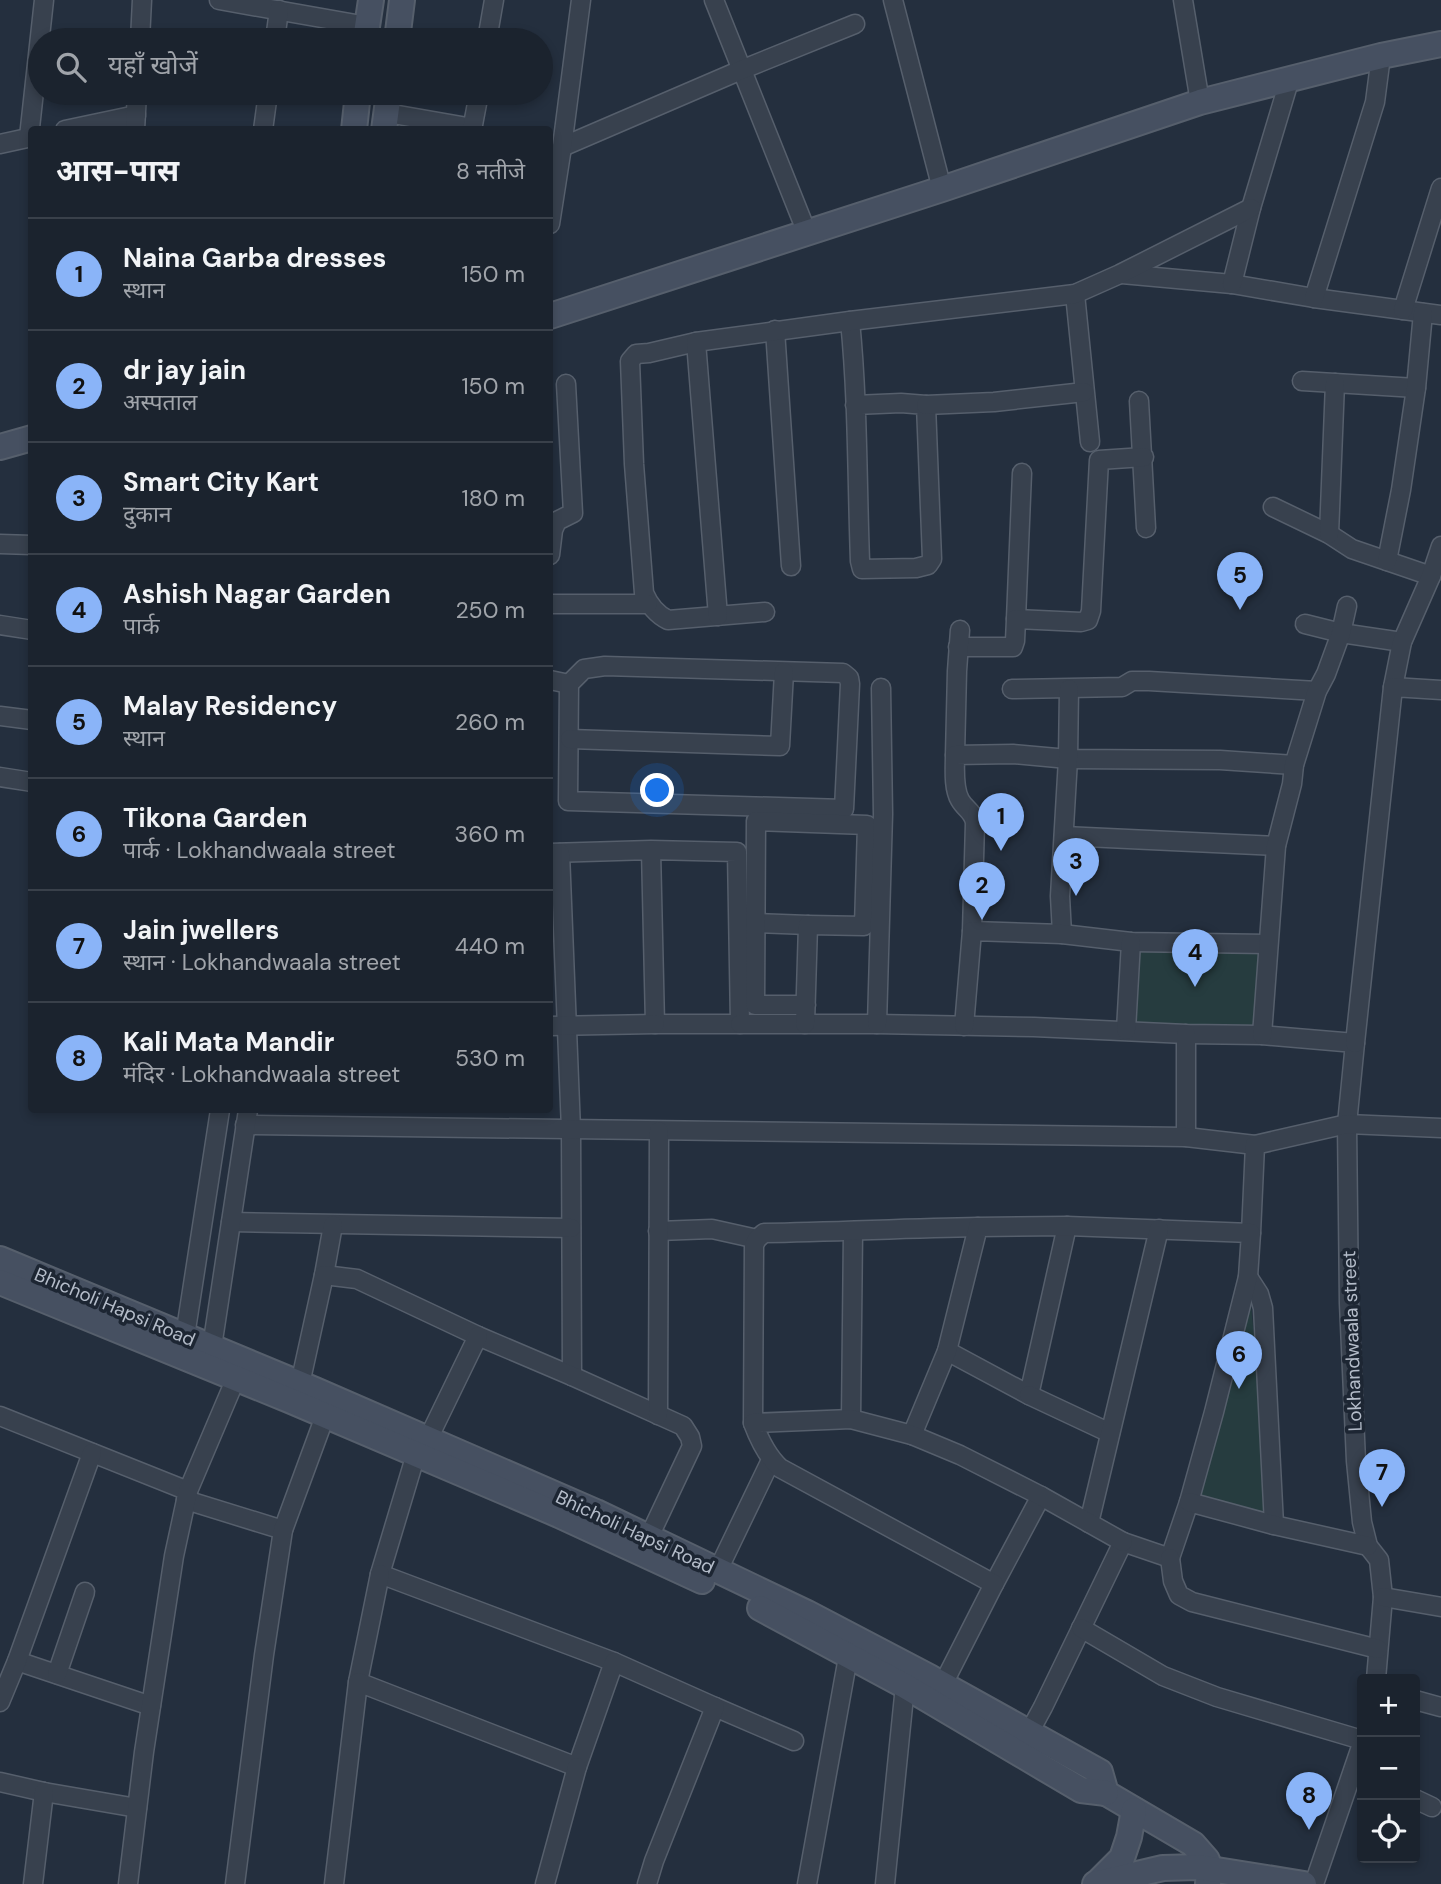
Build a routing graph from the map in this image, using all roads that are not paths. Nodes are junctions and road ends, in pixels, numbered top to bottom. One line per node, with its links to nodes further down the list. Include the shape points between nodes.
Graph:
1 (44, 0): 13 (street)
2 (142, 0): 14 (street)
3 (219, 0): 11 (street)
4 (371, 0): 17 (street)
5 (402, 0): 18 (street)
6 (494, 0): 19 (street)
7 (581, 0): 39 (street)
8 (714, 0): 22 (street)
9 (892, 0): 41 (street)
10 (1183, 0): 24 (street)
11 (279, 10): 15 (street); 16 (street)
12 (855, 24): 22 (street)
13 (41, 28)
14 (141, 28)
15 (277, 28)
16 (347, 28)
17 (367, 28)
18 (398, 28)
19 (489, 28)
20 (1441, 44): 21 (street)
21 (1381, 56): 23 (street); 48 (street, via 1375,103)
22 (741, 70): 39 (street); 44 (street)
23 (1290, 78): 24 (street); 43 (street)
24 (1200, 102): 41 (street)
25 (33, 105): 31 (street)
26 (266, 105): 33 (street)
27 (357, 105): 34 (street)
28 (476, 105): 36 (street)
29 (387, 112): 35 (street)
30 (136, 122): 32 (street)
31 (31, 126)
32 (100, 126)
33 (264, 126)
34 (354, 126)
35 (457, 126)
36 (472, 126)
37 (28, 137): 38 (street)
38 (0, 144)
39 (562, 147): 42 (street)
40 (1441, 188): 49 (street)
41 (942, 189): 44 (street)
42 (553, 205)
43 (1251, 208): 45 (street); 46 (street)
44 (807, 233): 51 (street)
45 (1121, 274): 46 (street); 47 (street)
46 (1232, 284): 48 (street)
47 (1075, 294): 52 (street); 59 (street)
48 (1314, 298): 49 (street)
49 (1403, 310): 50 (street)
50 (1432, 314): 58 (street)
51 (553, 315)
52 (850, 320): 53 (street); 61 (street)
53 (775, 330): 54 (street); 76 (street)
54 (696, 342): 79 (street, via 636,354 630,361 634,464); 82 (street)
55 (1302, 381): 56 (street)
56 (1335, 383): 58 (street); 71 (street)
57 (566, 384): 70 (street, via 573,513 556,521)
58 (1416, 388): 75 (street)
59 (1084, 392): 62 (street); 64 (street)
60 (1139, 401): 66 (street)
61 (855, 405): 62 (street); 62 (street, via 862,569 916,568 932,559)
62 (926, 405)
63 (28, 439): 65 (street)
64 (1090, 442)
65 (0, 447)
66 (1144, 457): 69 (street); 83 (street, via 1099,460 1088,620)
67 (1022, 473): 83 (street)
68 (1273, 508): 71 (street)
69 (1146, 528)
70 (553, 530)
71 (1329, 534): 75 (street, via 1352,549)
72 (0, 544): 73 (street)
73 (28, 545)
74 (1441, 546): 77 (street, Lokhandwaala street)
75 (1387, 561): 77 (street)
76 (791, 566)
77 (1431, 576): 88 (street, Lokhandwaala street)
78 (553, 604): 79 (street)
79 (648, 604): 82 (street, via 668,620)
80 (1347, 606): 87 (street)
81 (765, 612): 82 (street)
82 (718, 616)
83 (1016, 618): 101 (street, via 1013,647 959,639)
84 (1305, 624): 87 (street)
85 (0, 625): 86 (street)
86 (28, 629)
87 (1340, 633): 88 (street); 96 (street)
88 (1402, 642): 92 (street, Lokhandwaala street)
89 (784, 671): 91 (street, via 605,666 584,670); 100 (street, via 780,746); 100 (street, via 844,673 849,678 844,809 568,801)
90 (553, 681): 91 (street)
91 (569, 684): 100 (street)
92 (1393, 687): 97 (street); 126 (street, Lokhandwaala street)
93 (881, 688): 120 (street)
94 (1012, 689): 95 (street)
95 (1069, 689): 96 (street, via 1149,681); 102 (street)
96 (1317, 691): 103 (street)
97 (1441, 691)
98 (0, 716): 99 (street)
99 (28, 720)
100 (570, 739)
101 (955, 755): 102 (street); 112 (street, via 959,800 975,816)
102 (1068, 759): 103 (street); 106 (street)
103 (1294, 765): 107 (street)
104 (0, 777): 105 (street)
105 (28, 781)
106 (1064, 836): 107 (street); 113 (street)
107 (1276, 846): 115 (street)
108 (651, 850): 109 (street); 117 (street); 118 (street, via 737,852)
109 (555, 853): 121 (street)
110 (755, 923): 111 (street); 111 (street, via 756,821 867,825 864,926); 116 (street, via 755,1005)
111 (808, 925): 116 (street)
112 (972, 931): 113 (street); 122 (street)
113 (1062, 934): 114 (street)
114 (1131, 942): 115 (street); 123 (street)
115 (1268, 944): 125 (street)
116 (806, 1005): 119 (street)
117 (655, 1024): 118 (street); 121 (street)
118 (740, 1024): 119 (street)
119 (805, 1024): 120 (street)
120 (877, 1024): 122 (street)
121 (558, 1026): 132 (street)
122 (964, 1026): 123 (street)
123 (1126, 1030): 124 (street)
124 (1186, 1034): 125 (street); 134 (street)
125 (1262, 1035): 126 (street)
126 (1355, 1043): 130 (street, Lokhandwaala street)
127 (220, 1113): 150 (street)
128 (246, 1117): 129 (street); 136 (street)
129 (349, 1118): 132 (street)
130 (1347, 1124): 131 (street); 135 (street); 176 (street, Lokhandwaala street, via 1356,1461)
131 (1441, 1128)
132 (571, 1130): 133 (street); 140 (street)
133 (659, 1131): 134 (street); 142 (street)
134 (1186, 1138): 135 (street)
135 (1255, 1145): 144 (street)
136 (231, 1222): 137 (street); 152 (street)
137 (333, 1225): 140 (street); 147 (street)
138 (1067, 1226): 139 (street); 141 (street); 157 (street)
139 (978, 1227): 143 (street); 153 (street)
140 (571, 1228): 154 (street)
141 (1159, 1229): 144 (street); 163 (street)
142 (659, 1231): 145 (street, via 712,1229); 158 (street)
143 (853, 1232): 145 (street, via 764,1233); 161 (street)
144 (1251, 1233): 148 (street)
145 (757, 1239): 162 (street)
146 (0, 1259): 150 (street, Bhicholi Hapsi Road)
147 (324, 1275): 151 (street, via 357,1279); 156 (street)
148 (1248, 1277): 170 (street); 172 (street, via 1264,1308)
149 (0, 1282): 155 (street)
150 (185, 1336): 152 (street, Bhicholi Hapsi Road)
151 (478, 1336): 154 (street); 165 (street)
152 (212, 1347): 156 (street, Bhicholi Hapsi Road)
153 (947, 1351): 157 (street); 164 (street)
154 (572, 1376): 158 (street)
155 (236, 1378): 160 (street); 168 (street)
156 (300, 1384): 165 (street, Bhicholi Hapsi Road)
157 (1029, 1395): 163 (street)
158 (658, 1415): 174 (street, via 683,1426 692,1446)
159 (0, 1416): 166 (street)
160 (325, 1416): 165 (street); 173 (street)
161 (851, 1419): 162 (street); 164 (street)
162 (753, 1423): 167 (street)
163 (1110, 1433): 171 (street)
164 (912, 1435): 169 (street)
165 (422, 1447): 174 (street, Bhicholi Hapsi Road, via 596,1512); 179 (street); 185 (street, via 559,1515)
166 (92, 1453): 168 (street); 187 (street)
167 (771, 1460): 178 (street); 180 (street)
168 (187, 1496): 173 (street); 196 (street)
169 (1041, 1496): 171 (street); 180 (street)
170 (1189, 1502): 172 (street); 177 (street)
171 (1089, 1524): 175 (street)
172 (1274, 1525): 176 (street)
173 (283, 1530): 213 (street)
174 (649, 1537): 178 (street, Bhicholi Hapsi Road)
175 (1123, 1542): 177 (street); 184 (street)
176 (1368, 1546): 182 (street, Lokhandwaala street, via 1379,1560)
177 (1170, 1558): 186 (street, via 1179,1595 1192,1602)
178 (718, 1570): 185 (street, Bhicholi Hapsi Road)
179 (380, 1574): 188 (street); 191 (street)
180 (994, 1584): 193 (street)
181 (85, 1592): 189 (street)
182 (1383, 1597): 183 (street); 186 (street, Lokhandwaala street)
183 (1441, 1607)
184 (1081, 1628): 199 (street, via 1163,1676); 201 (street)
185 (850, 1646): 192 (street); 193 (street, Bhicholi Hapsi Road); 217 (street)
186 (1378, 1649): 190 (street, Lokhandwaala street)
187 (17, 1661): 189 (street); 195 (street)
188 (614, 1662): 197 (street); 202 (street)
189 (57, 1674): 196 (street)
190 (1376, 1674)
191 (358, 1682): 202 (street); 214 (street)
192 (905, 1686): 193 (street); 218 (street)
193 (938, 1694): 201 (street)
194 (1420, 1701): 198 (street)
195 (0, 1702)
196 (151, 1706): 208 (street)
197 (715, 1707): 200 (street); 216 (street)
198 (1441, 1707)
199 (1357, 1740)
200 (794, 1741)
201 (1023, 1743): 209 (street, via 1081,1790 1106,1793)
202 (577, 1767): 215 (street)
203 (1357, 1776): 221 (street)
204 (0, 1782): 205 (street)
205 (44, 1792): 208 (street); 211 (street)
206 (1417, 1800): 207 (street)
207 (1432, 1807)
208 (137, 1808): 212 (street)
209 (1134, 1810): 210 (street, via 1194,1844 1206,1860); 219 (street, via 1122,1858)
210 (1209, 1876): 219 (street, via 1198,1867 1163,1868); 220 (street)
211 (33, 1884)
212 (128, 1884)
213 (234, 1884)
214 (334, 1884)
215 (545, 1884)
216 (647, 1884)
217 (807, 1884)
218 (885, 1884)
219 (1096, 1884)
220 (1304, 1884)
221 (1314, 1884)

